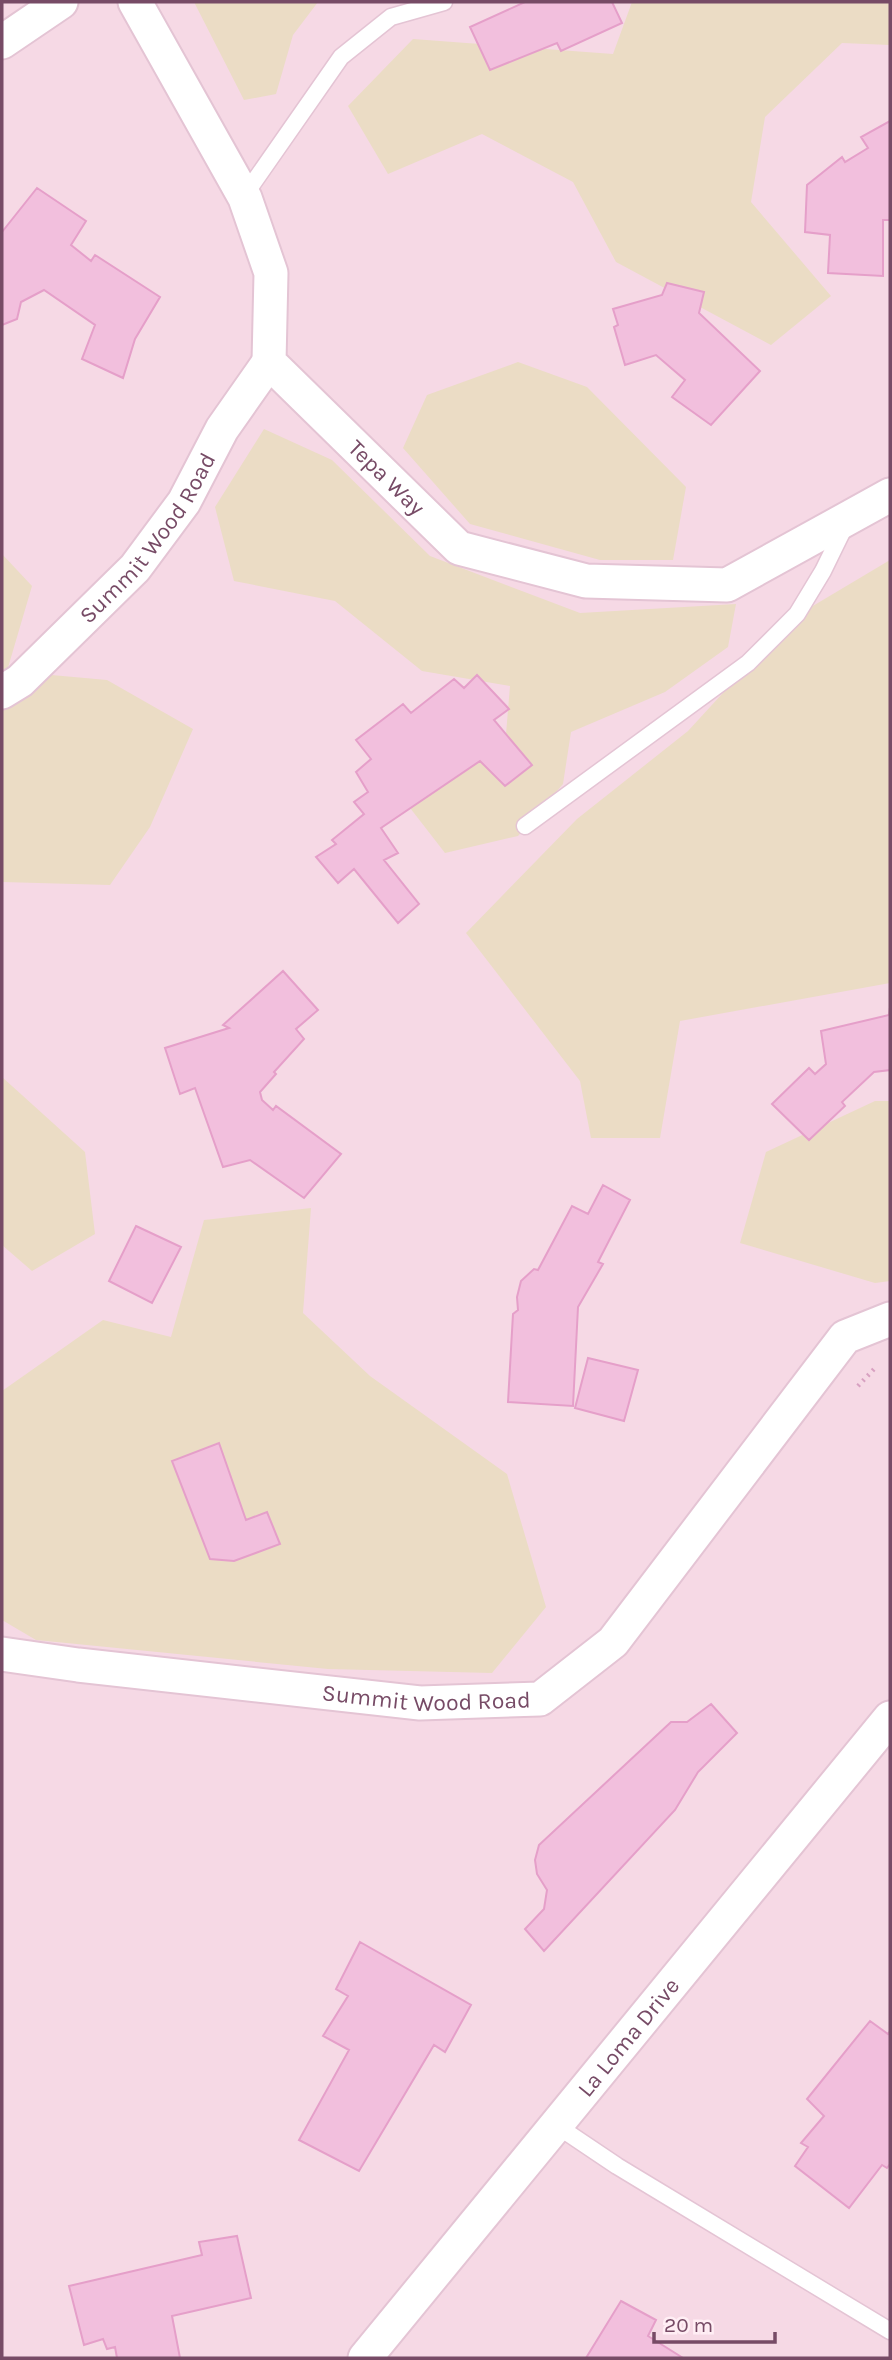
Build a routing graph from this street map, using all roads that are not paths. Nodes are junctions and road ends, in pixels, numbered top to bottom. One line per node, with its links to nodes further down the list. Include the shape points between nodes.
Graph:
1 (61, 2): 4 (street)
2 (135, 2): 5 (street)
3 (444, 2): 5 (lane, via 391,17 341,58)
4 (2, 42)
5 (244, 196): 6 (street, via 271,273)
6 (269, 362): 8 (street, Tepa Way, via 459,548 586,580 727,584); 9 (street, Summit Wood Road, via 222,429 184,502 135,568 20,681)
7 (890, 495): 8 (street, Tepa Way)
8 (849, 517): 10 (lane, via 797,614 748,663)
9 (2, 692)
10 (525, 826)
11 (890, 1319): 12 (street, Summit Wood Road, via 845,1337 613,1642 540,1699 420,1703)
12 (2, 1654)
13 (890, 1718): 14 (street, La Loma Drive)
14 (556, 2125): 15 (lane); 16 (street, La Loma Drive)
15 (890, 2331)
16 (366, 2358)

